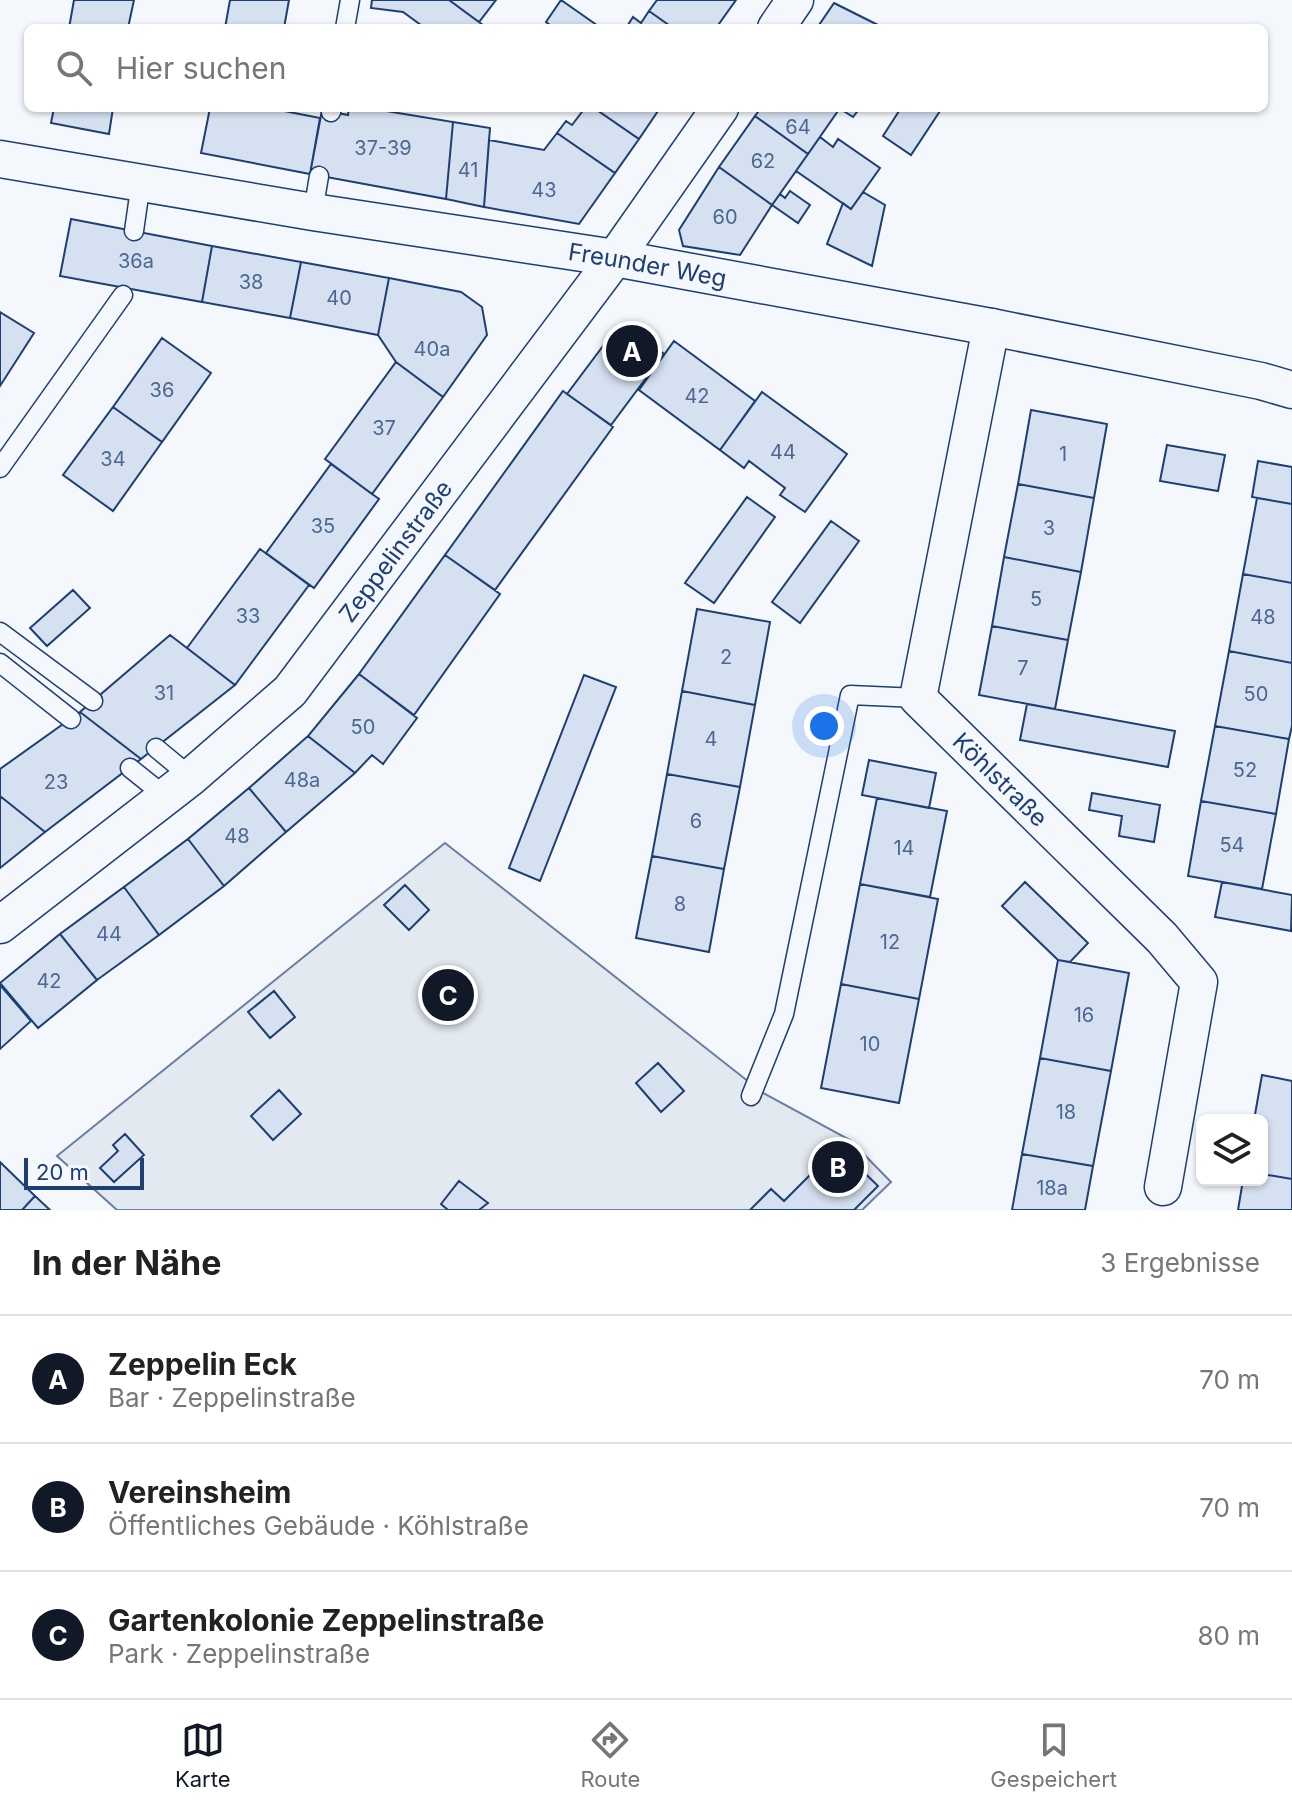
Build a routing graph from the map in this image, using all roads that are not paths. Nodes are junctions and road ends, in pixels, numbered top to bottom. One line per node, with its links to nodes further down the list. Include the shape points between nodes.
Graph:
1 (350, 0): 3 (lane)
2 (795, 0): 4 (street)
3 (346, 24)
4 (779, 24)
5 (717, 112): 11 (street, Zeppelinstraße)
6 (0, 159): 8 (street, Freunder Weg)
7 (319, 176): 9 (lane)
8 (141, 182): 9 (street, Freunder Weg); 10 (lane)
9 (313, 212): 11 (street, Freunder Weg)
10 (134, 231)
11 (615, 258): 13 (street, Freunder Weg); 23 (street, Zeppelinstraße, via 290,691)
12 (123, 295): 15 (lane)
13 (991, 327): 14 (street, Freunder Weg); 18 (street)
14 (1292, 390)
15 (0, 468)
16 (0, 632): 19 (lane)
17 (0, 663): 20 (lane)
18 (918, 698): 25 (lane, via 850,695 784,1014); 26 (street, Köhlstraße, via 1162,938 1199,982)
19 (93, 701)
20 (71, 719)
21 (156, 748): 23 (lane)
22 (130, 768): 23 (lane)
23 (178, 787): 24 (street, Zeppelinstraße)
24 (0, 925)
25 (751, 1096)
26 (1163, 1187)

